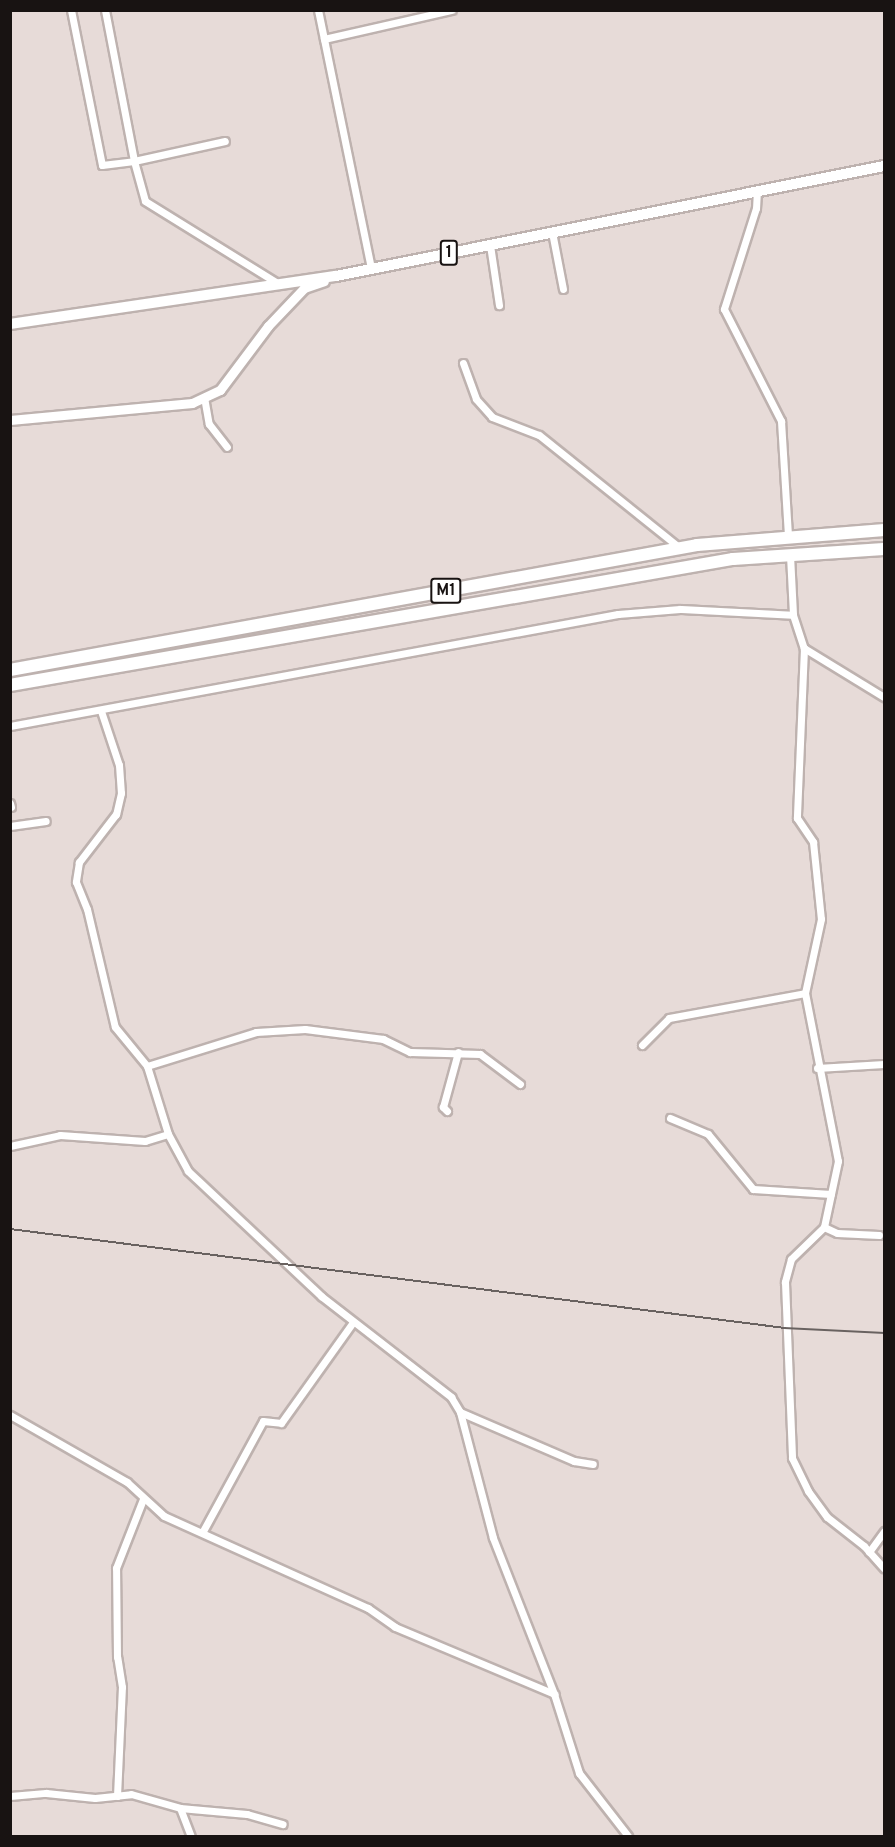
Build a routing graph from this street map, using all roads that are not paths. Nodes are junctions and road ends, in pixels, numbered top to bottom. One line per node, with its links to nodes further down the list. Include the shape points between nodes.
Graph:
1 (71, 10): 7 (street, via 102,165)
2 (105, 10): 7 (street)
3 (318, 10): 5 (street)
4 (452, 10): 5 (street)
5 (324, 39): 12 (street)
6 (225, 141): 7 (street)
7 (134, 161): 14 (street, via 145,201)
8 (885, 166): 9 (main road, 1)
9 (757, 190): 10 (main road, 1); 23 (street, via 756,207 724,309 781,421)
10 (552, 232): 11 (main road, 1); 15 (street)
11 (490, 245): 12 (main road, 1); 16 (street)
12 (371, 269): 13 (main road, 1)
13 (336, 276): 14 (main road, 1); 19 (street, via 304,288 268,326 219,390)
14 (279, 284): 17 (main road, 1)
15 (563, 289)
16 (499, 305)
17 (10, 324)
18 (463, 363): 24 (street, via 476,399 492,417 539,435)
19 (204, 397): 20 (street, via 165,408); 21 (street, via 209,424)
20 (10, 420)
21 (227, 447)
22 (885, 530): 23 (highway, M1)
23 (788, 536): 24 (highway, M1)
24 (680, 548): 29 (highway, M1)
25 (885, 549): 26 (highway, M1)
26 (790, 555): 27 (street); 30 (highway, M1, via 733,559)
27 (793, 615): 28 (street); 32 (street, via 680,609 618,614)
28 (804, 648): 31 (street); 36 (street, via 797,818 813,842 821,919)
29 (10, 670)
30 (10, 685)
31 (885, 697)
32 (101, 711): 33 (street); 40 (street, via 119,765 121,793 116,814 79,862 76,882 87,909 114,1028)
33 (10, 726)
34 (46, 821): 35 (street)
35 (10, 826)
36 (805, 993): 37 (street, via 669,1018); 41 (street)
37 (642, 1045)
38 (458, 1052): 40 (street, via 410,1052 383,1039 283,1029 224,1041); 42 (street, via 480,1054); 43 (street, via 443,1107)
39 (885, 1064): 41 (street)
40 (147, 1066): 45 (street)
41 (817, 1068): 47 (street, via 838,1161)
42 (520, 1084)
43 (447, 1111)
44 (670, 1118): 47 (street, via 708,1134 753,1189)
45 (168, 1134): 46 (street, via 145,1141 60,1135); 50 (street, via 188,1171 220,1205)
46 (10, 1146)
47 (831, 1194): 48 (street)
48 (824, 1227): 49 (street, via 837,1233); 57 (street, via 791,1259 785,1282 792,1458 808,1491 827,1517)
49 (879, 1235)
50 (353, 1322): 51 (street, via 451,1397); 55 (street, via 281,1423 263,1421)
51 (460, 1412): 53 (street, via 573,1461); 59 (street, via 493,1538)
52 (10, 1415): 54 (street, via 127,1482)
53 (593, 1464)
54 (143, 1499): 55 (street, via 164,1516); 61 (street, via 116,1569 117,1657 122,1687)
55 (203, 1531): 59 (street, via 368,1608 395,1627)
56 (885, 1531): 57 (street)
57 (869, 1551): 58 (street)
58 (885, 1568)
59 (554, 1695): 65 (street, via 579,1773)
60 (10, 1796): 61 (street)
61 (117, 1796): 62 (street, via 131,1794)
62 (180, 1808): 63 (street, via 247,1814); 64 (street)
63 (283, 1824)
64 (191, 1836)
65 (628, 1836)

